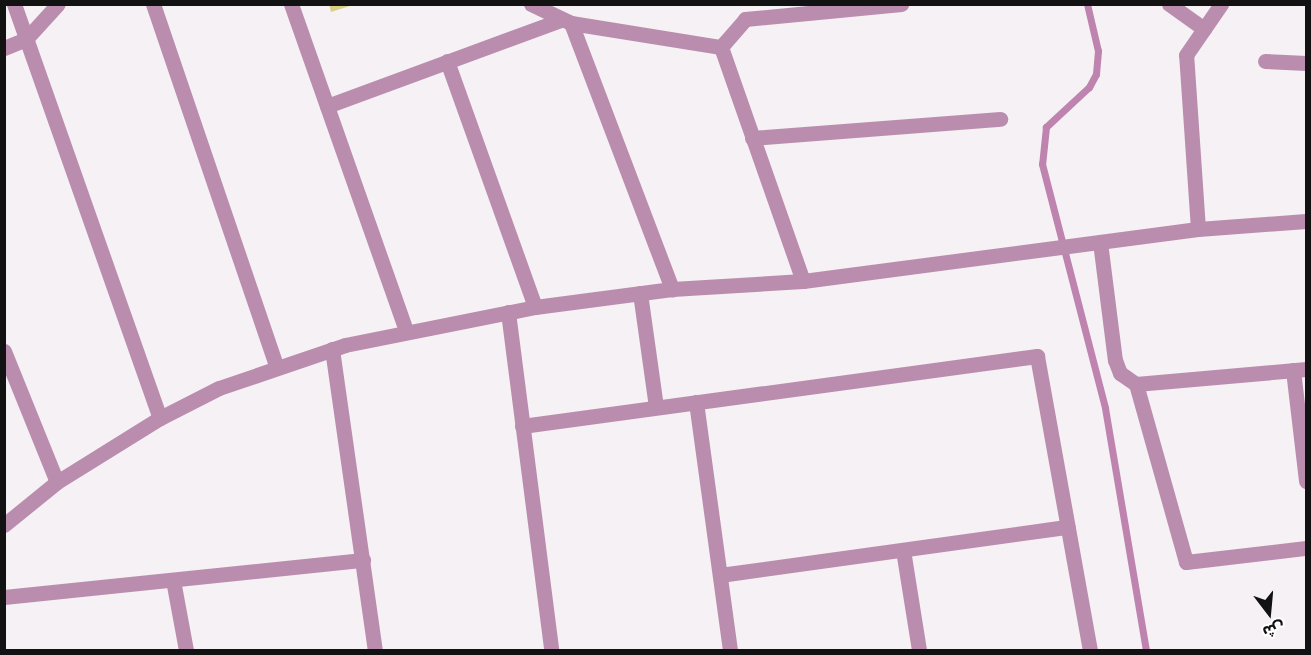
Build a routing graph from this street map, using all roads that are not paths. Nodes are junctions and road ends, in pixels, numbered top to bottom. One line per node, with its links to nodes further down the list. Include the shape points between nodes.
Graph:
1 (14, 4): 12 (street)
2 (58, 4): 12 (street)
3 (153, 4): 32 (street)
4 (291, 4): 18 (street)
5 (531, 4): 10 (street)
6 (901, 4): 9 (street)
7 (1169, 4): 11 (street)
8 (1221, 4): 11 (street)
9 (744, 12): 13 (street)
10 (566, 21): 13 (street); 15 (street); 25 (street)
11 (1204, 29): 22 (street, via 1186,55)
12 (26, 39): 14 (street); 37 (street)
13 (721, 47): 20 (street)
14 (4, 48)
15 (447, 61): 18 (street); 27 (street)
16 (1265, 61): 17 (street)
17 (1306, 63)
18 (327, 106): 29 (street)
19 (1000, 119): 20 (street)
20 (752, 138): 24 (street)
21 (1306, 221): 22 (street)
22 (1198, 230): 23 (street)
23 (1100, 243): 24 (street); 34 (street, via 1115,360 1120,373)
24 (803, 281): 25 (street)
25 (672, 289): 26 (street)
26 (640, 293): 27 (street); 36 (street)
27 (535, 307): 28 (street)
28 (508, 312): 29 (street); 38 (street)
29 (406, 331): 30 (street)
30 (332, 348): 32 (street); 45 (street)
31 (4, 351): 40 (street)
32 (276, 365): 37 (street)
33 (1300, 370): 34 (street); 39 (street)
34 (1136, 384): 43 (street, via 1186,562)
35 (696, 402): 36 (street); 42 (street, via 1037,356); 46 (street)
36 (656, 407): 38 (street)
37 (160, 418): 40 (street)
38 (522, 426): 51 (street)
39 (1306, 481)
40 (57, 482): 41 (street)
41 (4, 525)
42 (1068, 526): 44 (street); 54 (street)
43 (1306, 548)
44 (903, 550): 46 (street); 53 (street)
45 (363, 560): 47 (street); 50 (street)
46 (720, 575): 52 (street)
47 (174, 580): 48 (street); 49 (street)
48 (4, 597)
49 (186, 651)
50 (375, 651)
51 (551, 651)
52 (730, 651)
53 (919, 651)
54 (1090, 651)

